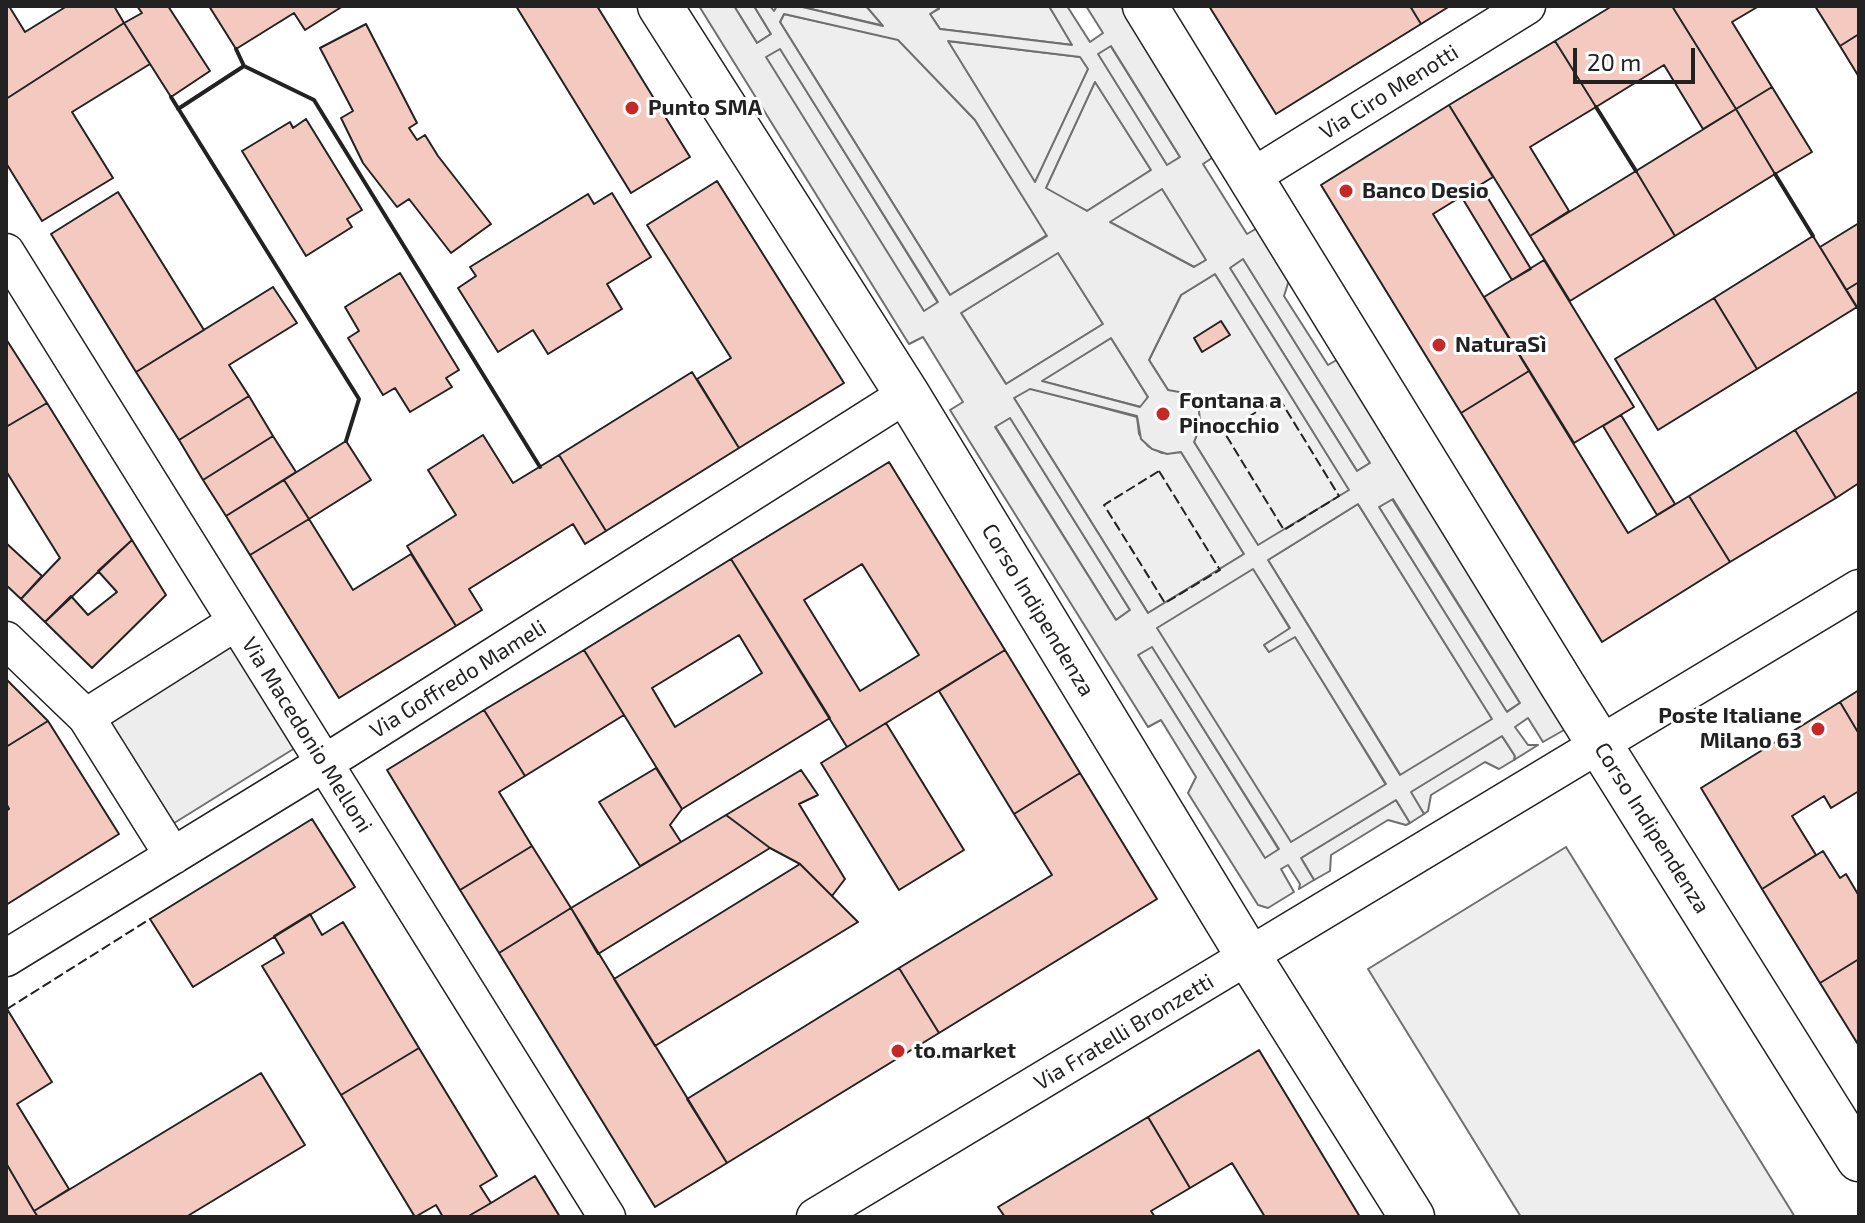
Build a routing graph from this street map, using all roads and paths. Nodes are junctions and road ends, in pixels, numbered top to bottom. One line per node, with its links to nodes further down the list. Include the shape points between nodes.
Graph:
1 (660, 6): 6 (street, Corso Indipendenza)
2 (1145, 6): 4 (street, Corso Indipendenza)
3 (1527, 6): 4 (street, Via Ciro Menotti)
4 (1250, 178): 11 (street, Corso Indipendenza)
5 (6, 252): 8 (street, Via Macedonio Melloni)
6 (907, 394): 12 (street, Via Goffredo Mameli); 14 (street, Corso Indipendenza)
7 (1859, 588): 11 (street, Via Fratelli Bronzetti)
8 (236, 622): 10 (street); 12 (street, Via Macedonio Melloni)
9 (6, 640): 10 (street)
10 (86, 717): 13 (street)
11 (1600, 745): 14 (street, Via Fratelli Bronzetti); 16 (street, Corso Indipendenza)
12 (325, 763): 13 (street, Via Goffredo Mameli); 17 (street, Via Macedonio Melloni)
13 (173, 856): 15 (street, Via Goffredo Mameli)
14 (1249, 957): 18 (street, Via Fratelli Bronzetti); 19 (street, Corso Indipendenza)
15 (6, 958)
16 (1859, 1159)
17 (607, 1217)
18 (815, 1217)
19 (1412, 1217)

